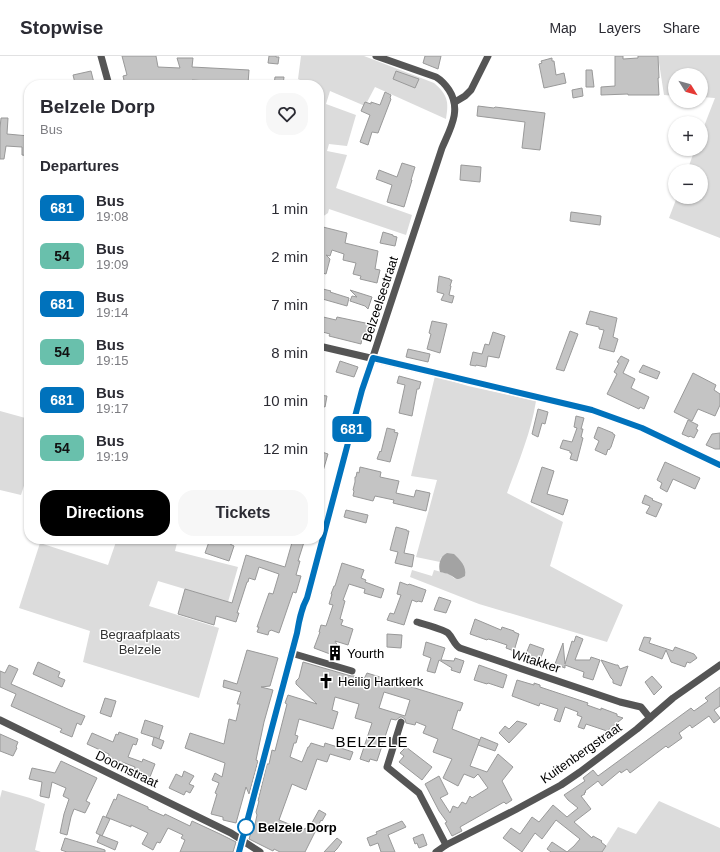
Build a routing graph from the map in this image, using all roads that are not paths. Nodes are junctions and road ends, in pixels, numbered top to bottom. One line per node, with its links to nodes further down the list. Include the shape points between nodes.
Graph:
1 (101, 56): 4 (street)
2 (376, 56): 5 (street, via 436,77 446,86)
3 (488, 56): 5 (street, via 471,90)
4 (108, 80)
5 (455, 102): 7 (street, Belzeelsestraat, via 454,118)
6 (324, 347): 7 (street)
7 (373, 358): 8 (street, via 592,410 642,428); 9 (street, Belzeelsestraat, via 362,390)
8 (720, 465)
9 (324, 534)
10 (321, 544): 12 (street, Belzeelsestraat)
11 (417, 622): 15 (street, Witakker, via 446,632 456,647 641,707)
12 (291, 653): 14 (street); 18 (street, Belzeelsestraat)
13 (720, 665): 15 (street, Kuitenbergstraat, via 673,698)
14 (352, 671)
15 (650, 718): 19 (street, Kuitenbergstraat, via 561,785)
16 (0, 720): 18 (street, Doornstraat)
17 (401, 722): 19 (street, via 387,767 419,793)
18 (242, 840): 20 (street); 21 (street)
19 (446, 845): 22 (street, Kuitenbergstraat)
20 (239, 852)
21 (260, 852)
22 (436, 852)

